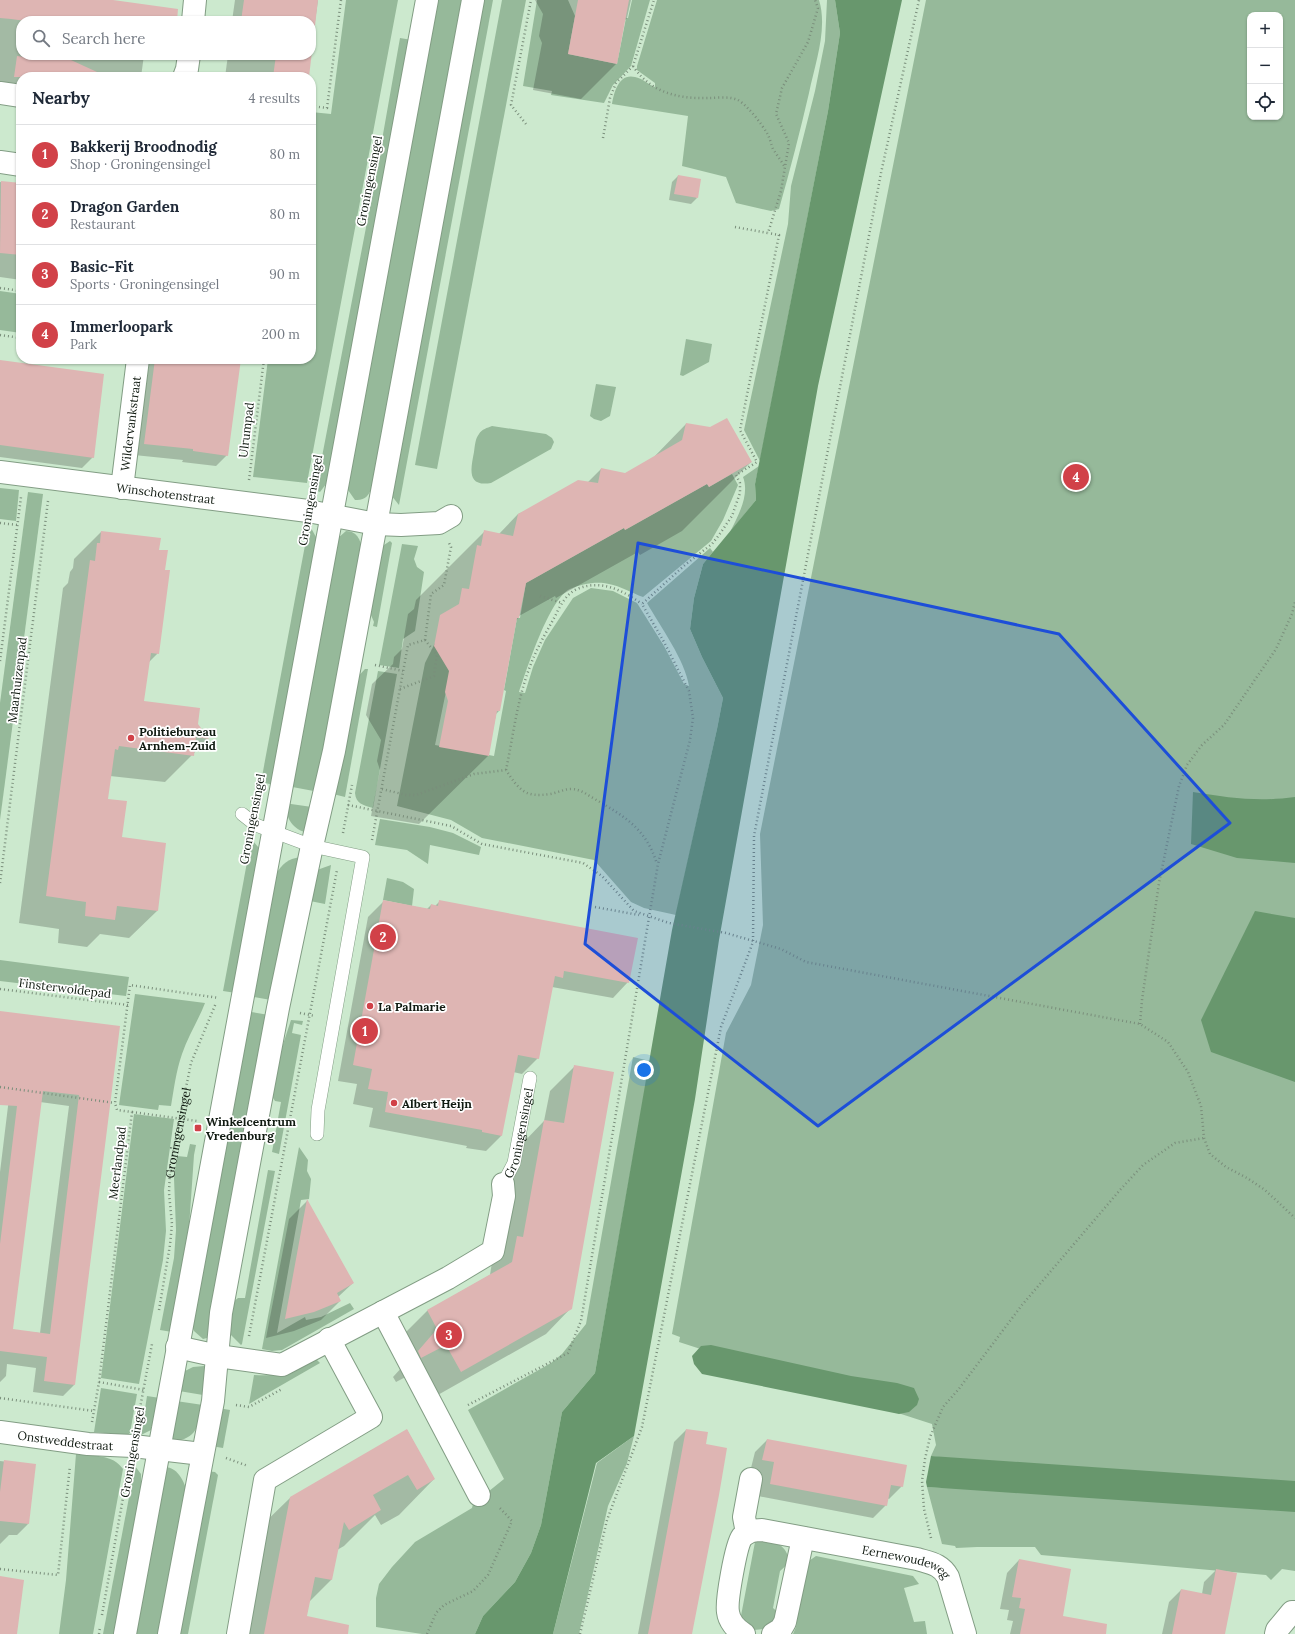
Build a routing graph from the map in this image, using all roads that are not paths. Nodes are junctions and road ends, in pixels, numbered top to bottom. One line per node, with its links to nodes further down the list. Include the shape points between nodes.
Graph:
1 (195, 0): 4 (street)
2 (427, 0): 14 (street, Groningensingel)
3 (472, 0): 16 (street)
4 (193, 16)
5 (188, 60): 6 (street)
6 (186, 72)
7 (0, 93): 8 (street)
8 (16, 95)
9 (0, 162): 10 (street)
10 (16, 164)
11 (137, 364): 13 (street, Wildervankstraat)
12 (0, 472): 13 (street, Winschotenstraat)
13 (122, 488): 14 (street, Winschotenstraat)
14 (331, 515): 16 (street, Winschotenstraat); 18 (street, Groningensingel)
15 (445, 519): 16 (street, via 401,525)
16 (376, 524): 19 (street, via 334,751)
17 (242, 814): 18 (lane, via 256,825)
18 (274, 831): 19 (lane); 25 (street, Groningensingel)
19 (312, 846): 21 (lane, via 363,857 318,1110); 26 (street, via 278,1008 222,1305)
20 (530, 1078): 22 (lane, Groningensingel, via 514,1163)
21 (317, 1134)
22 (503, 1184): 23 (street, Groningensingel, via 504,1196 494,1251)
23 (383, 1312): 24 (street, Groningensingel); 31 (street)
24 (329, 1339): 26 (street, Groningensingel, via 282,1365); 37 (street, via 371,1417 266,1480)
25 (177, 1347): 26 (street, Groningensingel); 28 (street, Groningensingel)
26 (218, 1356): 29 (street, via 213,1401)
27 (0, 1432): 28 (street, Onstweddestraat)
28 (159, 1450): 29 (street, Onstweddestraat); 35 (street, Groningensingel)
29 (202, 1454): 36 (street)
30 (750, 1479): 32 (street, via 744,1517)
31 (479, 1494)
32 (747, 1533): 33 (street, Eernewoudeweg, via 762,1530); 38 (street, via 741,1538 737,1548 728,1603 731,1620)
33 (803, 1538): 39 (street, via 785,1622 781,1629); 40 (street, Eernewoudeweg, via 938,1565 948,1578)
34 (1295, 1612): 41 (street, via 1292,1612)
35 (125, 1634)
36 (169, 1634)
37 (238, 1634)
38 (744, 1634)
39 (773, 1634)
40 (965, 1634)
41 (1276, 1634)

